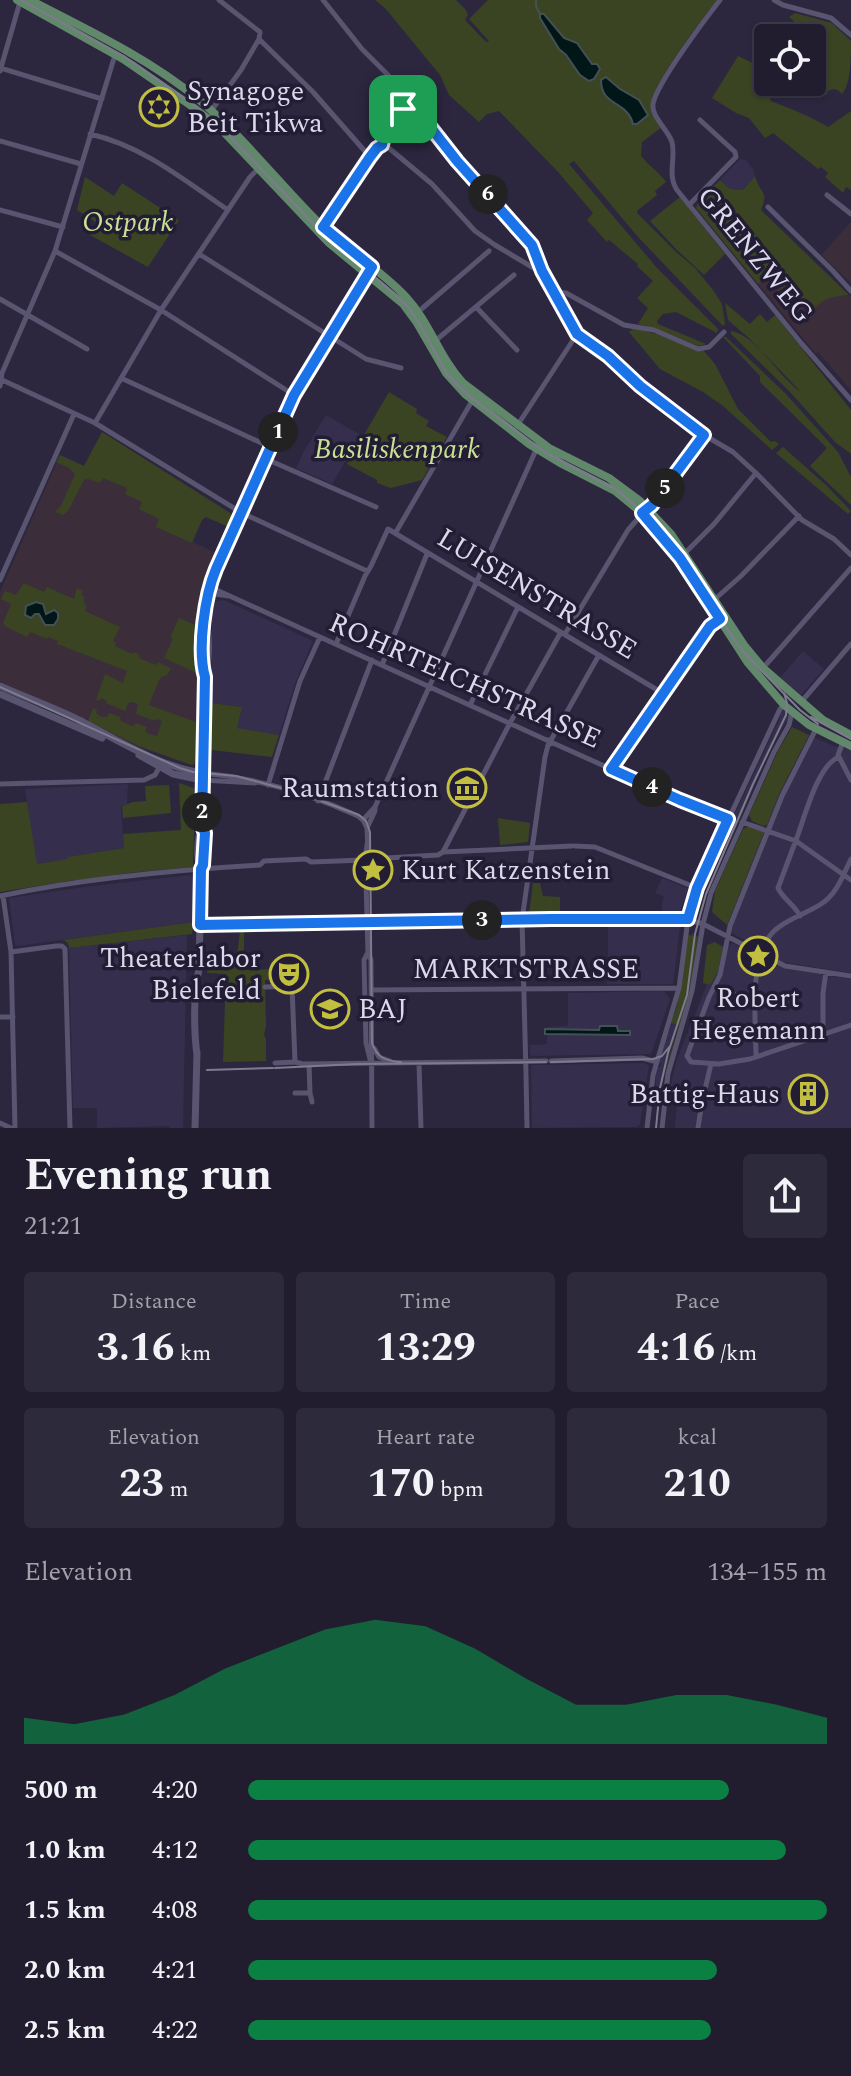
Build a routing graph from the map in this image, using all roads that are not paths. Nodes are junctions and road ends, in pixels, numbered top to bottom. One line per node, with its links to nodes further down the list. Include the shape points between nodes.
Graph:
1 (30, 0): 9 (main road)
2 (219, 0): 8 (street, via 260,32)
3 (323, 0): 12 (street)
4 (720, 0): 22 (street, GRENZWEG, via 653,102 673,146 672,182)
5 (774, 0): 7 (street, via 831,18)
6 (20, 1): 9 (main road); 10 (street)
7 (851, 35)
8 (259, 39): 13 (street); 18 (street)
9 (117, 50): 11 (street); 13 (main road)
10 (0, 70): 11 (street)
11 (102, 99): 15 (street)
12 (417, 110): 17 (street, via 412,113 405,106); 33 (street, via 532,245)
13 (209, 114): 20 (main road); 28 (main road)
14 (700, 120): 22 (street, via 736,157)
15 (90, 134): 19 (street); 25 (street, via 141,151)
16 (0, 141): 19 (street)
17 (382, 145): 18 (street); 33 (street, via 432,184 475,231)
18 (370, 157): 28 (street)
19 (81, 164): 27 (street)
20 (258, 168): 25 (street); 32 (main road, via 329,243)
21 (827, 195): 26 (street)
22 (689, 205): 52 (street, GRENZWEG)
23 (768, 207): 35 (street)
24 (0, 210): 27 (street)
25 (228, 210): 31 (street)
26 (851, 214)
27 (63, 227): 29 (street)
28 (323, 227): 32 (main road)
29 (55, 251): 39 (street); 41 (street)
30 (489, 251): 40 (street)
31 (199, 254): 39 (street); 44 (street)
32 (370, 271): 40 (main road); 44 (street); 53 (main road, via 410,313 446,373)
33 (542, 271): 36 (street)
34 (514, 275): 38 (street)
35 (851, 291)
36 (555, 292): 42 (street, via 624,325 654,330 698,349 709,347); 43 (street)
37 (0, 299): 41 (street)
38 (476, 307): 45 (street); 47 (street)
39 (161, 310): 49 (street); 51 (street)
40 (418, 312): 45 (main road)
41 (27, 315): 46 (street); 50 (street)
42 (724, 332)
43 (577, 334): 56 (street); 57 (street)
44 (329, 337): 48 (street, via 371,361); 51 (street)
45 (435, 341): 56 (main road, via 463,383)
46 (87, 349)
47 (517, 350)
48 (401, 368)
49 (121, 378): 55 (street); 59 (street)
50 (0, 381): 54 (street)
51 (294, 395): 59 (street)
52 (851, 400)
53 (472, 401): 58 (main road); 66 (street)
54 (74, 414): 55 (street); 72 (street)
55 (95, 423): 64 (street)
56 (517, 426): 58 (main road)
57 (704, 435): 61 (street); 63 (street)
58 (539, 445): 63 (main road, via 617,483); 73 (street)
59 (271, 448): 60 (street)
60 (266, 459): 62 (street); 64 (street)
61 (756, 473): 65 (street); 67 (street)
62 (376, 507)
63 (645, 511): 67 (main road); 77 (main road); 78 (street)
64 (242, 513): 71 (street); 74 (street)
65 (799, 516): 69 (street); 75 (street)
66 (396, 532): 68 (street, LUISENSTRASSE); 71 (street, LUISENSTRASSE, via 388,529)
67 (685, 553): 75 (main road)
68 (427, 554): 73 (street, LUISENSTRASSE); 84 (street)
69 (851, 555)
70 (851, 568): 85 (street)
71 (367, 571): 80 (street)
72 (0, 580)
73 (477, 581): 76 (street, LUISENSTRASSE); 87 (street)
74 (209, 590): 79 (street, ROHRTEICHSTRASSE); 102 (street, via 203,630)
75 (715, 599): 85 (main road)
76 (518, 607): 78 (street, LUISENSTRASSE); 91 (street)
77 (720, 619): 89 (street); 90 (main road, via 748,663)
78 (563, 633): 82 (street, LUISENSTRASSE); 93 (street)
79 (320, 637): 80 (street, ROHRTEICHSTRASSE); 105 (street, via 300,681)
80 (336, 644): 83 (street, ROHRTEICHSTRASSE)
81 (851, 644): 90 (street)
82 (599, 655): 89 (street, LUISENSTRASSE); 97 (street)
83 (372, 660): 84 (street, ROHRTEICHSTRASSE); 106 (street)
84 (382, 665): 87 (street, ROHRTEICHSTRASSE)
85 (763, 668): 90 (main road)
86 (0, 686): 100 (street)
87 (429, 687): 91 (street, ROHRTEICHSTRASSE); 107 (street)
88 (0, 694): 100 (street)
89 (664, 694): 101 (street)
90 (790, 704): 92 (main road); 94 (street); 96 (main road); 108 (street)
91 (470, 705): 93 (street, ROHRTEICHSTRASSE)
92 (804, 722): 94 (street); 95 (main road)
93 (510, 723): 97 (street, ROHRTEICHSTRASSE); 115 (street)
94 (789, 725): 110 (street)
95 (816, 729): 98 (main road); 112 (street)
96 (851, 735)
97 (550, 742): 101 (street, ROHRTEICHSTRASSE); 114 (street)
98 (847, 744): 99 (street)
99 (839, 757): 103 (street); 113 (street, via 819,779)
100 (161, 764): 102 (street); 104 (street, via 144,780)
101 (611, 769): 108 (street, ROHRTEICHSTRASSE)
102 (202, 777): 105 (street); 118 (street)
103 (851, 780)
104 (0, 784)
105 (268, 785): 106 (street)
106 (318, 801): 109 (street)
107 (375, 807): 109 (street); 111 (street)
108 (728, 819): 121 (street)
109 (363, 820): 111 (street)
110 (742, 822): 112 (street); 127 (street)
111 (367, 828): 116 (street)
112 (768, 831): 113 (street); 129 (street)
113 (796, 841): 119 (street); 123 (street, via 778,891)
114 (532, 847): 115 (street); 121 (street, via 595,847); 125 (street)
115 (443, 852): 116 (street)
116 (367, 859): 118 (street, via 277,860); 126 (street)
117 (851, 859): 119 (street)
118 (201, 869): 122 (street); 128 (street)
119 (844, 874): 120 (street); 123 (street, via 828,898)
120 (851, 880)
121 (697, 888): 124 (street)
122 (1, 896): 130 (street)
123 (800, 916): 132 (street, via 775,930)
124 (688, 919): 125 (street); 127 (street); 137 (street)
125 (522, 920): 126 (street); 138 (street)
126 (367, 922): 128 (street); 131 (street)
127 (703, 924): 129 (street); 167 (street, via 692,991 666,1084)
128 (200, 925): 162 (street)
129 (728, 937): 132 (street); 136 (street)
130 (11, 952): 142 (street); 161 (street, via 64,947)
131 (368, 953): 139 (street); 151 (street, via 366,1043)
132 (761, 954): 133 (street, via 785,966); 140 (street)
133 (826, 972): 134 (street); 144 (street)
134 (851, 976)
135 (265, 987): 148 (street, via 292,986)
136 (714, 987): 140 (street); 155 (street, via 688,1050 694,1063)
137 (679, 988): 138 (street, MARKTSTRASSE); 149 (street)
138 (524, 989): 139 (street, MARKTSTRASSE); 147 (street)
139 (372, 990): 145 (street)
140 (755, 996): 146 (street)
141 (0, 1017): 142 (street)
142 (13, 1017): 160 (street)
143 (851, 1025): 144 (street)
144 (823, 1034): 146 (street)
145 (373, 1046): 151 (street); 152 (street, via 382,1058)
146 (756, 1057): 155 (street)
147 (526, 1061): 149 (street); 153 (street); 165 (street)
148 (295, 1062): 150 (street); 154 (street)
149 (657, 1062): 166 (street)
150 (275, 1063)
151 (371, 1063): 152 (street); 154 (street); 163 (street)
152 (398, 1063): 153 (street)
153 (419, 1063): 164 (street)
154 (309, 1064): 157 (street)
155 (711, 1064): 168 (street)
156 (295, 1093): 157 (street)
157 (310, 1093): 158 (street)
158 (312, 1102)
159 (0, 1123): 160 (street)
160 (13, 1128)
161 (70, 1128)
162 (195, 1128)
163 (372, 1128)
164 (421, 1128)
165 (527, 1128)
166 (647, 1128)
167 (662, 1128)
168 (698, 1128)

